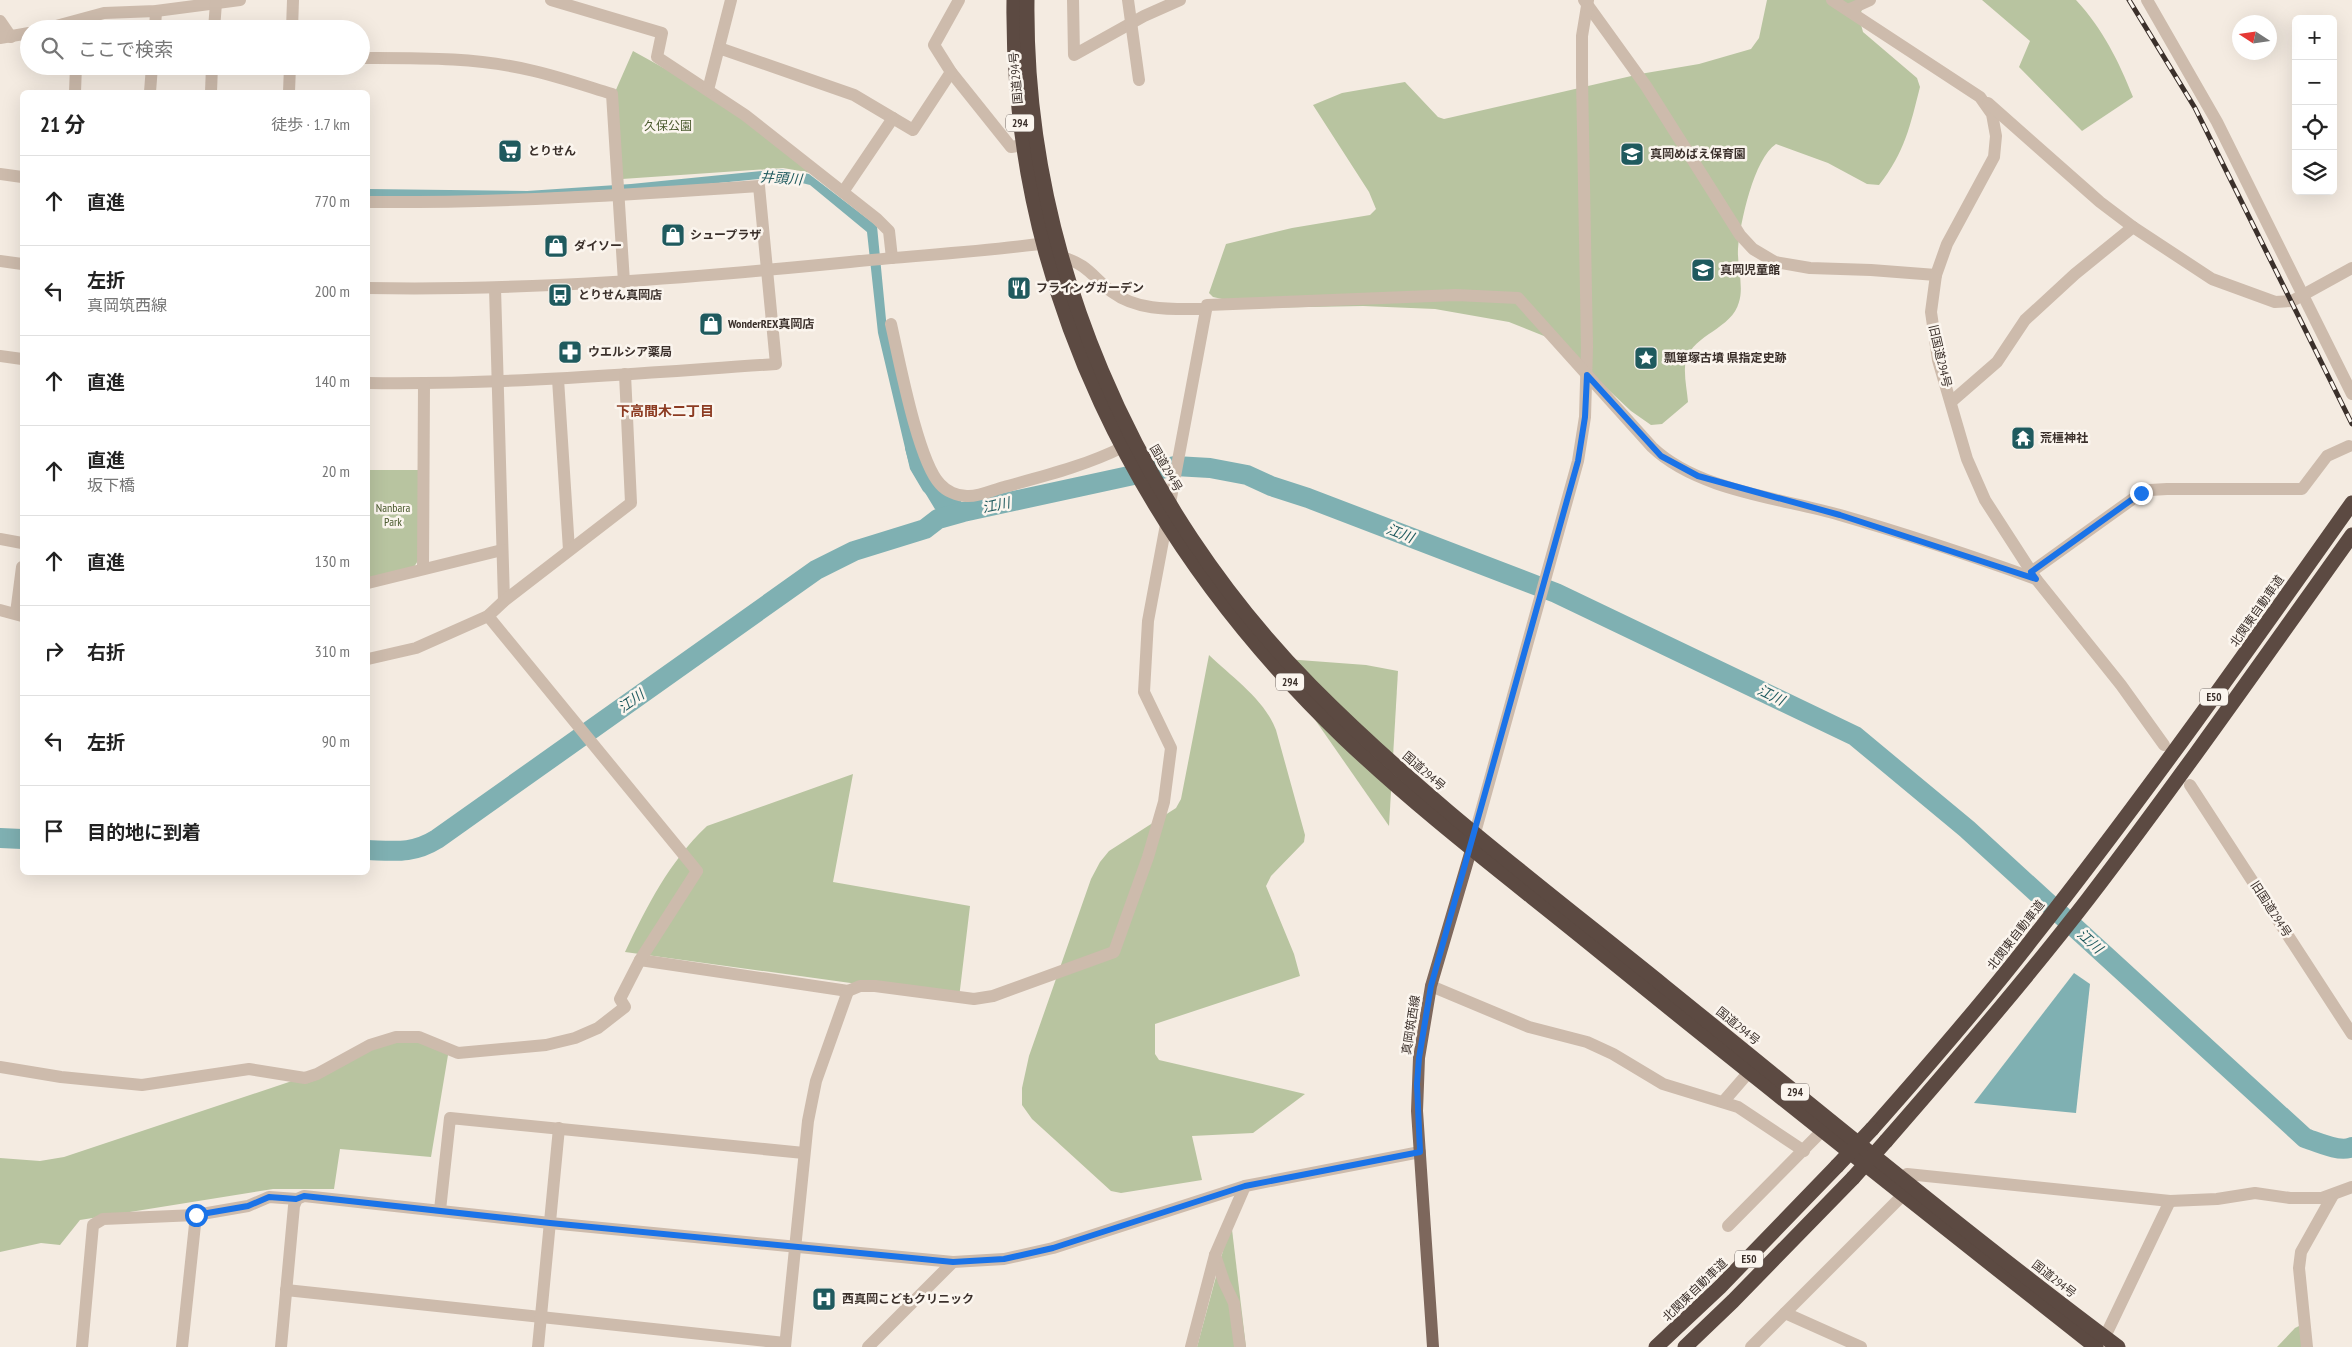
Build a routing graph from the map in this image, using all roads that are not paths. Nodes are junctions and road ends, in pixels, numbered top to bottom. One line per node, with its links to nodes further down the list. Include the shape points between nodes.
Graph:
1 (240, 0): 15 (street)
2 (293, 0): 21 (street)
3 (552, 0): 38 (street, via 662,33 657,57)
4 (731, 0): 26 (street)
5 (960, 0): 28 (street, via 934,44)
6 (1014, 0): 41 (highway, 国道294号 / 294, via 1017,97)
7 (1028, 0): 48 (highway, 国道294号 / 294, via 1032,96 1046,192)
8 (1073, 0): 23 (street, via 1074,55)
9 (1128, 0): 23 (street)
10 (1180, 0): 23 (street)
11 (1832, 0): 16 (street, 旧国道294号)
12 (1870, 0): 16 (street)
13 (2147, 0): 60 (street, via 2217,122)
14 (1586, 1): 56 (street, via 1646,86 1740,235 1754,249 1776,262 1810,268); 66 (street, via 1582,77)
15 (216, 3): 17 (street); 20 (street)
16 (1848, 10): 39 (street, 旧国道294号)
17 (156, 11): 18 (street, via 104,13); 19 (street)
18 (87, 20)
19 (156, 20)
20 (215, 20)
21 (292, 20)
22 (0, 21): 25 (street)
23 (1130, 25): 33 (street)
24 (20, 35): 25 (street)
25 (6, 37)
26 (719, 48): 38 (street); 40 (street, via 854,96)
27 (370, 58): 45 (street, via 444,58 481,62 534,70 612,94)
28 (951, 72): 40 (street, via 913,130); 41 (street, via 1010,147)
29 (76, 75): 34 (street)
30 (151, 75): 35 (street)
31 (212, 75): 36 (street)
32 (290, 75): 37 (street)
33 (1139, 80)
34 (75, 90)
35 (150, 90)
36 (211, 90)
37 (289, 90)
38 (708, 90): 44 (street)
39 (1980, 97): 47 (street, via 2073,180); 56 (street, 旧国道294号, via 1992,114 1996,136 1994,157 1947,244)
40 (893, 118): 44 (street)
41 (1023, 145): 49 (highway, 国道294号 / 294)
42 (0, 174): 43 (street)
43 (20, 177)
44 (843, 192): 51 (street, via 889,232)
45 (617, 196): 46 (street, via 461,203); 55 (street, via 759,186); 57 (street)
46 (370, 202)
47 (2133, 227): 60 (street, via 2212,279 2275,302 2292,301); 72 (street, via 2025,320 1997,362)
48 (1058, 241): 49 (street); 50 (highway, 国道294号 / 294)
49 (1042, 243): 51 (street); 74 (highway, 国道294号 / 294, via 1076,344)
50 (1062, 257): 61 (street, via 1080,262 1113,292 1138,304 1165,310); 74 (highway, 国道294号 / 294)
51 (889, 258): 55 (street)
52 (0, 261): 53 (street)
53 (20, 264)
54 (2352, 268): 60 (street)
55 (767, 270): 57 (street); 65 (street, via 776,364)
56 (1936, 275): 72 (street, 旧国道294号, via 1931,312 1938,360)
57 (624, 282): 59 (street)
58 (370, 288): 59 (street)
59 (494, 288): 68 (street)
60 (2304, 295): 71 (street)
61 (1206, 309): 66 (street, via 1207,305 1456,295 1518,298); 77 (street)
62 (891, 324): 74 (street, via 923,451 932,474 952,493 968,496)
63 (0, 356): 64 (street)
64 (20, 359)
65 (625, 374): 67 (street); 83 (street, via 632,503)
66 (1587, 375): 85 (street, via 1661,456 1698,476 1840,515); 95 (street, via 1578,461)
67 (558, 379): 68 (street); 83 (street)
68 (497, 381): 70 (street); 82 (street)
69 (370, 383): 70 (street)
70 (424, 384): 84 (street)
71 (2352, 394)
72 (1951, 402): 85 (street, 旧国道294号, via 1967,459 1985,500)
73 (2350, 446): 85 (street, via 2327,456 2302,489 2167,489 2141,493)
74 (1130, 451): 75 (highway, 国道294号 / 294)
75 (1150, 484): 77 (highway, 国道294号 / 294); 78 (highway, 国道294号 / 294)
76 (2352, 503): 136 (highway, 北関東自動車道 / E50, bridge, via 2187,734 2033,940 1872,1129 1720,1287)
77 (1171, 507): 78 (street); 95 (highway, 国道294号 / 294, via 1235,600 1308,683 1385,756)
78 (1167, 526): 96 (highway, 国道294号 / 294, via 1225,607 1300,693 1377,768); 99 (street, via 1148,621 1144,692 1171,748 1166,793 1148,857 1114,952 993,996 974,999 875,986 860,986)
79 (2352, 535): 137 (highway, E50, bridge, via 2206,741 2047,951 1853,1178)
80 (0, 539): 81 (street)
81 (20, 543)
82 (502, 550): 84 (street); 88 (street)
83 (569, 550): 88 (street)
84 (424, 569): 86 (street)
85 (2033, 575): 93 (street, 旧国道294号, via 2121,685)
86 (370, 582)
87 (20, 598): 90 (street)
88 (504, 601): 91 (street)
89 (0, 610): 90 (street)
90 (19, 614)
91 (488, 616): 92 (street, via 416,648); 97 (street, via 697,871)
92 (370, 660)
93 (2164, 745)
94 (2190, 785): 100 (street, 旧国道294号)
95 (1475, 833): 96 (main road, 真岡筑西線); 109 (highway, 国道294号 / 294)
96 (1471, 849): 98 (main road, 真岡筑西線); 102 (highway, 国道294号 / 294)
97 (640, 960): 99 (street); 101 (street, via 620,999 625,1006 613,1019 575,1038 546,1045 458,1053 419,1037 396,1037 304,1078 249,1069 142,1085 61,1077)
98 (1431, 986): 103 (street, via 1530,1027 1587,1042 1663,1084); 107 (main road, 真岡筑西線, via 1417,1084)
99 (848, 992): 108 (street, via 816,1081)
100 (2352, 1034)
101 (0, 1066)
102 (1749, 1072): 103 (street); 105 (highway, 国道294号 / 294)
103 (1723, 1102): 106 (street, via 1738,1107)
104 (560, 1128): 108 (street); 116 (street, via 450,1118); 118 (street)
105 (1822, 1131): 106 (street); 109 (highway, 国道294号 / 294)
106 (1804, 1151): 119 (street)
107 (1420, 1152): 110 (street); 135 (main road, 真岡筑西線)
108 (804, 1153): 120 (street)
109 (1896, 1182): 112 (highway, 国道294号 / 294); 115 (street, via 1908,1174); 126 (highway, 国道294号 / 294)
110 (1245, 1186): 121 (street); 122 (street, via 1029,1254 981,1262)
111 (2352, 1187): 113 (street)
112 (1904, 1194): 124 (street); 126 (highway, 国道294号 / 294)
113 (2333, 1196): 115 (street, via 2290,1198 2255,1193); 141 (street, via 2301,1252 2299,1268)
114 (296, 1199): 116 (street, via 304,1196); 117 (street, via 269,1197 248,1206); 123 (street)
115 (2170, 1201): 126 (street)
116 (440, 1210): 118 (street)
117 (196, 1215): 128 (street, via 103,1219 93,1225); 129 (street)
118 (550, 1223): 120 (street); 125 (street)
119 (1728, 1226)
120 (796, 1247): 122 (street); 127 (street)
121 (1215, 1254): 133 (street); 134 (street, via 1234,1303)
122 (953, 1262): 132 (street)
123 (286, 1290): 125 (street); 130 (street)
124 (1785, 1313): 138 (street); 139 (street)
125 (541, 1318): 127 (street); 131 (street)
126 (2100, 1344): 140 (highway, 国道294号 / 294)
127 (785, 1345)
128 (82, 1347)
129 (182, 1347)
130 (281, 1347)
131 (538, 1347)
132 (868, 1347)
133 (1191, 1347)
134 (1240, 1347)
135 (1433, 1347)
136 (1656, 1347)
137 (1685, 1347)
138 (1751, 1347)
139 (1861, 1347)
140 (2118, 1347)
141 (2307, 1347)

